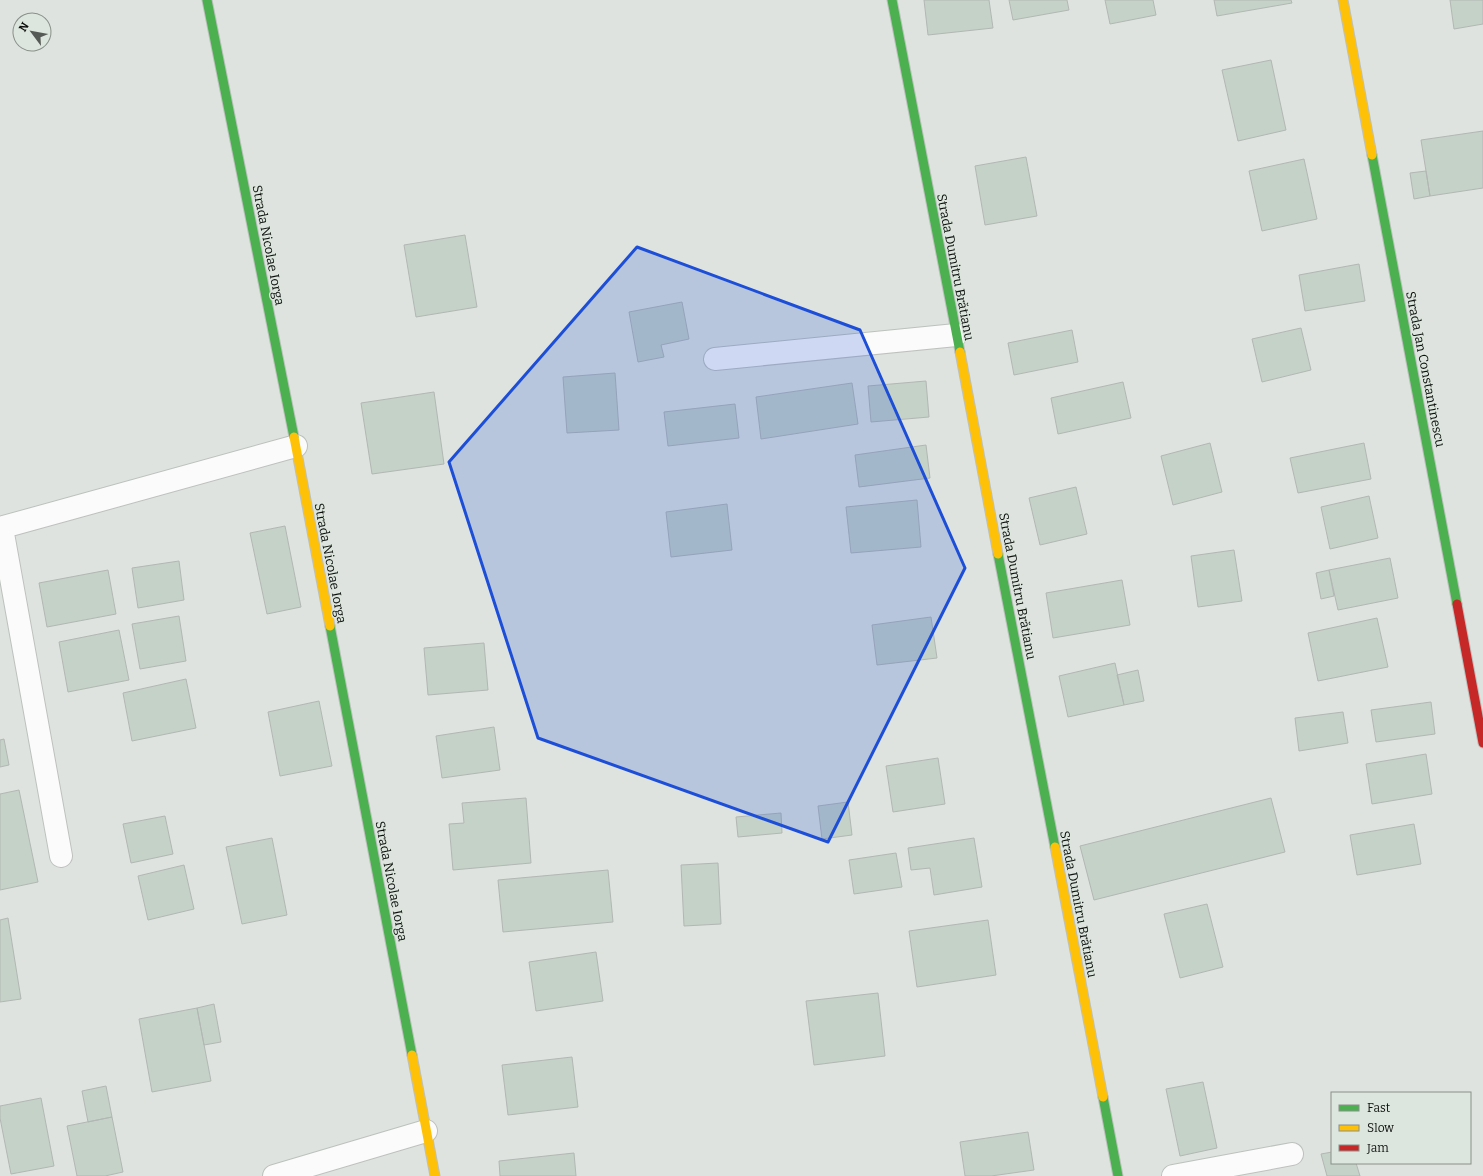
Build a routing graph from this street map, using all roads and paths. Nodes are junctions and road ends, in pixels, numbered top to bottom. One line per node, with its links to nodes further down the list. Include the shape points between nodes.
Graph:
1 (207, 0): 6 (street, Strada Nicolae Iorga)
2 (892, 0): 4 (street, Strada Dumitru Brătianu)
3 (1343, 0): 8 (street, Strada Jan Constantinescu)
4 (956, 335): 5 (street); 14 (street, Strada Dumitru Brătianu)
5 (715, 359)
6 (296, 446): 7 (street); 10 (street, Strada Nicolae Iorga)
7 (1, 528): 9 (street)
8 (1483, 743)
9 (61, 856)
10 (426, 1131): 12 (street); 13 (street, Strada Nicolae Iorga)
11 (1292, 1154): 15 (street)
12 (274, 1176)
13 (435, 1176)
14 (1118, 1176)
15 (1173, 1176)

